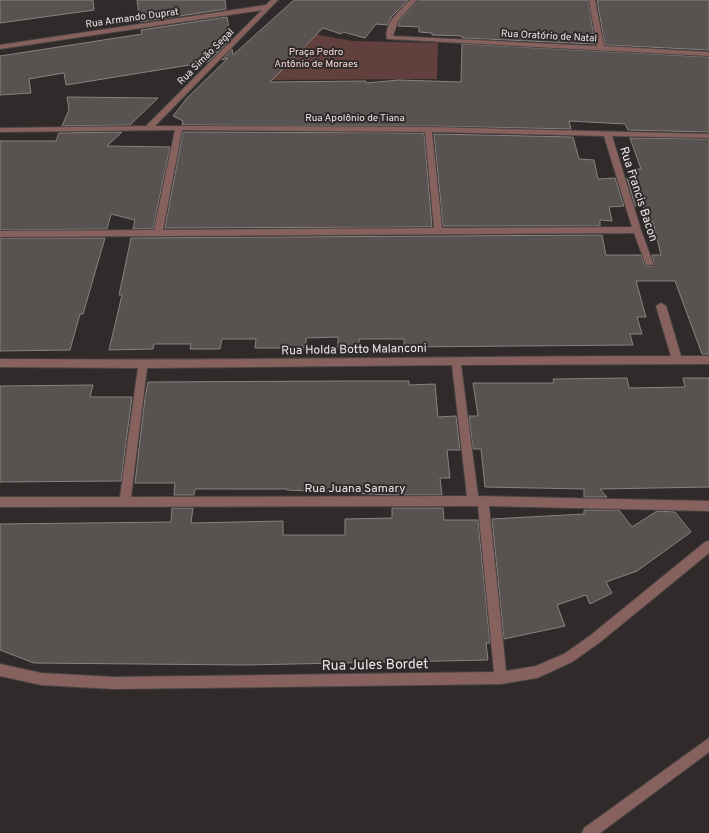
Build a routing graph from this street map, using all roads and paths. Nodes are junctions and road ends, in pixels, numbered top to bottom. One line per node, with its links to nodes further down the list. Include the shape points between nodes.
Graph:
1 (275, 0): 4 (street, Rua Simão Segal)
2 (414, 0): 6 (street, Rua Oratório de Natal, via 394,20 389,38)
3 (592, 0): 6 (street)
4 (267, 7): 5 (street, Rua Armando Duprat); 8 (street, Rua Simão Segal)
5 (0, 47)
6 (601, 47): 7 (street, Rua Oratório de Natal)
7 (709, 54)
8 (149, 127): 9 (street, Rua Apolônio de Tiana); 11 (street, Rua Apolônio de Tiana)
9 (179, 127): 10 (street, Rua Apolônio de Tiana); 16 (street)
10 (428, 129): 12 (street, Rua Apolônio de Tiana); 15 (street)
11 (0, 130)
12 (607, 133): 13 (street, Rua Apolônio de Tiana); 14 (street, Rua Francis Bacon)
13 (709, 136)
14 (637, 230): 15 (street); 18 (street, Rua Francis Bacon)
15 (438, 231): 16 (street)
16 (158, 233): 17 (street)
17 (0, 234)
18 (649, 263)
19 (661, 306): 21 (street)
20 (456, 360): 21 (street, Rua Holda Botto Malanconi); 24 (street, Rua Holda Botto Malanconi); 26 (street)
21 (677, 360): 22 (street, Rua Holda Botto Malanconi)
22 (709, 360)
23 (0, 363): 24 (street, Rua Holda Botto Malanconi)
24 (143, 365): 25 (street)
25 (124, 501): 26 (street, Rua Juana Samary); 27 (street, Rua Juana Samary)
26 (478, 501): 28 (street, Rua Juana Samary); 31 (street)
27 (0, 502)
28 (709, 506)
29 (709, 546): 31 (street, Rua Jules Bordet, via 568,658 536,672)
30 (0, 670): 31 (street, Rua Jules Bordet, via 40,679 114,683)
31 (501, 678)
32 (709, 744): 33 (street)
33 (589, 833)

